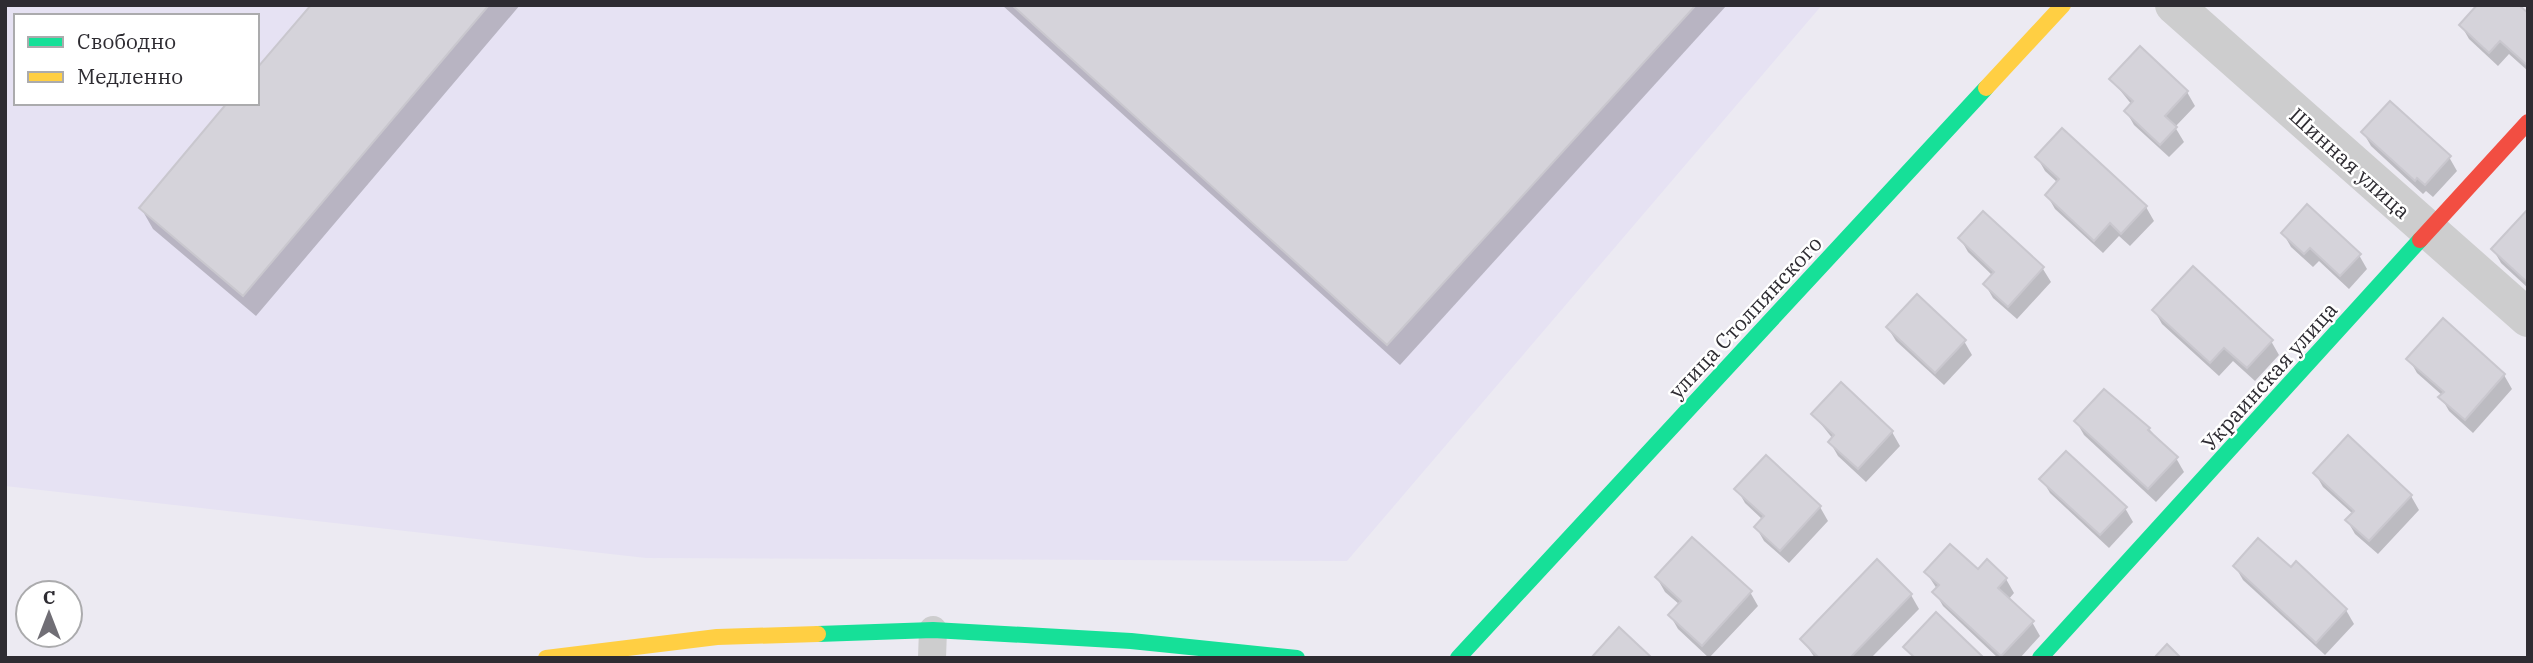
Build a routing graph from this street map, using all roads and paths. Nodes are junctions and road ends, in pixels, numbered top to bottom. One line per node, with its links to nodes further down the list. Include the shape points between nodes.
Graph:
1 (2063, 5): 9 (street, улица Столпянского)
2 (2174, 5): 4 (street, Шинная улица)
3 (2528, 122): 4 (street, Украинская улица)
4 (2428, 232): 5 (street, Шинная улица); 10 (street, Украинская улица)
5 (2528, 318)
6 (932, 644): 7 (street, via 717,636); 8 (street, via 1131,641)
7 (546, 658)
8 (1297, 658)
9 (1458, 658)
10 (2040, 658)

